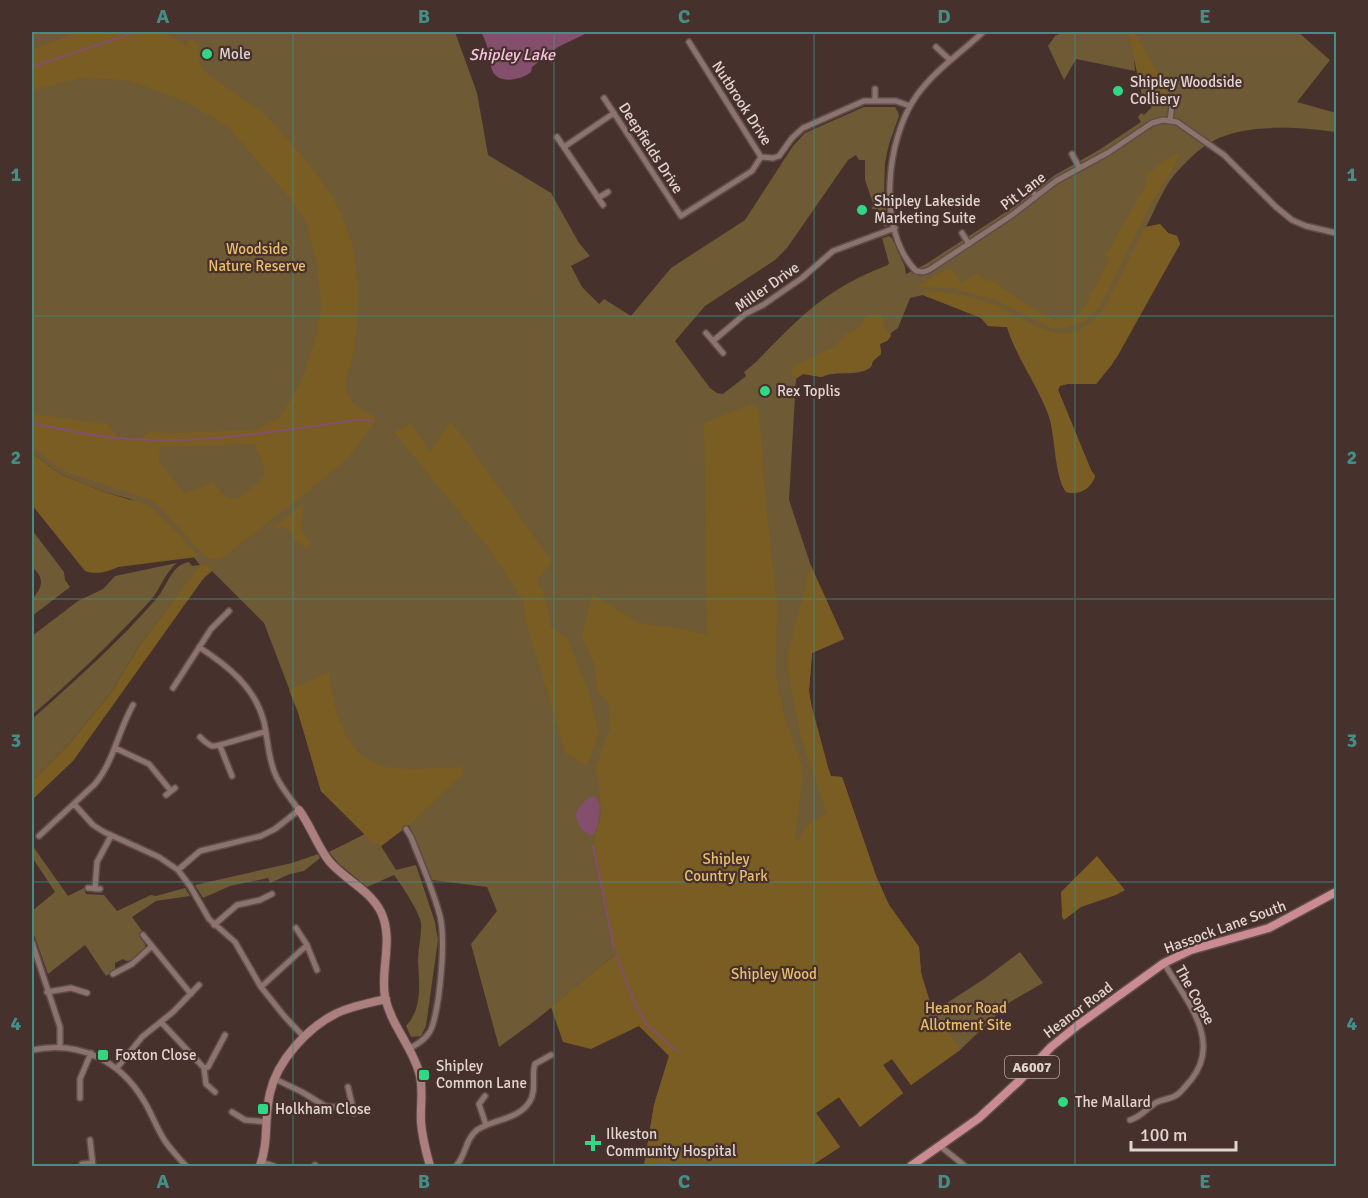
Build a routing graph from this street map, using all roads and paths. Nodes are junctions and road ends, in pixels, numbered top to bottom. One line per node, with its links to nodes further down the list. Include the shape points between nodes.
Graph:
1 (983, 32): 4 (street, Pit Lane)
2 (688, 42): 15 (street, Nutbrook Drive)
3 (936, 46): 4 (street)
4 (949, 59): 8 (street, Pit Lane)
5 (875, 89): 7 (street)
6 (604, 98): 10 (street, Deepfields Drive)
7 (875, 100): 8 (street, Nutbrook Drive, via 896,100); 15 (street, Nutbrook Drive, via 860,102 814,122 794,136 781,155)
8 (910, 106): 22 (street, Pit Lane, via 896,141 891,168)
9 (1172, 106): 11 (street)
10 (614, 113): 13 (street); 15 (street, Deepfields Drive, via 681,216 752,171)
11 (1170, 120): 16 (street, Pit Lane, via 1152,123); 24 (street, via 1229,158 1292,220)
12 (557, 137): 13 (street)
13 (564, 147): 20 (street)
14 (1072, 154): 16 (street)
15 (761, 157)
16 (1080, 167): 19 (street, Pit Lane)
17 (1028, 186): 19 (street)
18 (608, 192): 20 (street)
19 (1036, 196): 26 (street, Pit Lane)
20 (598, 198): 21 (street)
21 (603, 205)
22 (895, 228): 26 (street, Pit Lane, via 908,260 919,272 929,270); 27 (street, Miller Drive)
23 (962, 232): 26 (street)
24 (1336, 233)
25 (829, 243): 27 (street)
26 (969, 244)
27 (833, 251): 29 (street, Miller Drive)
28 (706, 333): 29 (street)
29 (713, 341): 30 (street)
30 (723, 352)
31 (230, 611): 32 (street)
32 (218, 622): 33 (street); 34 (street)
33 (225, 627)
34 (199, 648): 36 (street); 41 (street, via 225,664 246,685)
35 (176, 666): 36 (street)
36 (184, 670): 37 (street)
37 (173, 688)
38 (133, 705): 40 (street)
39 (118, 713): 40 (street)
40 (126, 717): 44 (street)
41 (266, 732): 43 (street); 48 (street, via 275,774)
42 (200, 737): 43 (street, via 210,745)
43 (220, 746): 45 (street)
44 (115, 748): 46 (street, via 149,764); 47 (street, via 102,776)
45 (232, 776)
46 (171, 791)
47 (74, 804): 50 (street); 53 (street, via 93,825)
48 (299, 810): 54 (street, via 261,836 200,851); 76 (street, via 327,859 368,894 382,914 387,939 383,976)
49 (43, 821): 50 (street)
50 (48, 827): 52 (street)
51 (406, 830): 83 (street, via 440,915 442,941 432,1027 425,1039)
52 (39, 836)
53 (111, 836): 54 (street, via 149,851); 55 (street, via 97,862)
54 (178, 870): 58 (street)
55 (94, 889)
56 (1336, 892): 66 (main road, Hassock Lane South / A6007, via 1269,928 1191,950)
57 (272, 894): 58 (street, via 237,905)
58 (214, 925): 72 (street, via 240,950)
59 (296, 928): 62 (street)
60 (142, 935): 63 (street)
61 (32, 942): 64 (street)
62 (307, 945): 69 (street); 72 (street)
63 (152, 946): 67 (street); 75 (street)
64 (34, 957): 73 (street)
65 (120, 962): 67 (street)
66 (1164, 963): 68 (main road, Hassock Lane South / A6007); 80 (street, The Copse)
67 (123, 969): 70 (street)
68 (1155, 969): 105 (main road, Heanor Road / A6007, via 1051,1047 998,1101)
69 (317, 970)
70 (113, 974)
71 (199, 985): 75 (street)
72 (261, 987): 79 (street)
73 (47, 992): 74 (street, via 71,988); 82 (street, via 60,1027)
74 (87, 993)
75 (191, 994): 77 (street)
76 (386, 999): 79 (street, via 338,1013); 83 (street)
77 (161, 1022): 89 (street, via 142,1037); 90 (street)
78 (225, 1035): 90 (street)
79 (304, 1037): 91 (street)
80 (1204, 1039): 81 (street, The Copse); 99 (street, The Copse, via 1201,1065 1190,1080 1178,1094)
81 (1196, 1041)
82 (60, 1047): 84 (street); 85 (street)
83 (409, 1049): 111 (street, via 420,1075 421,1124)
84 (32, 1050)
85 (91, 1053): 89 (street); 95 (street, via 80,1079)
86 (533, 1055): 88 (street)
87 (551, 1055): 88 (street)
88 (537, 1061): 103 (street, via 530,1101 507,1119)
89 (117, 1068): 109 (street, via 137,1089 165,1141)
90 (204, 1068): 93 (street, via 206,1084)
91 (275, 1079): 96 (street, via 325,1106); 101 (street)
92 (348, 1087): 96 (street)
93 (215, 1092)
94 (484, 1096): 103 (street, via 479,1104)
95 (80, 1098)
96 (350, 1105): 98 (street)
97 (232, 1113): 101 (street, via 245,1120)
98 (354, 1113)
99 (1141, 1114): 100 (street, The Copse); 102 (street)
100 (1130, 1120)
101 (268, 1122): 108 (street)
102 (1147, 1122)
103 (486, 1125): 112 (street, via 470,1138)
104 (90, 1140): 107 (street)
105 (939, 1146): 113 (main road, Heanor Road / A6007); 114 (street)
106 (82, 1164): 107 (street)
107 (92, 1165)
108 (261, 1165): 110 (street)
109 (186, 1167)
110 (274, 1167)
111 (430, 1167)
112 (456, 1167)
113 (911, 1167)
114 (965, 1167)

